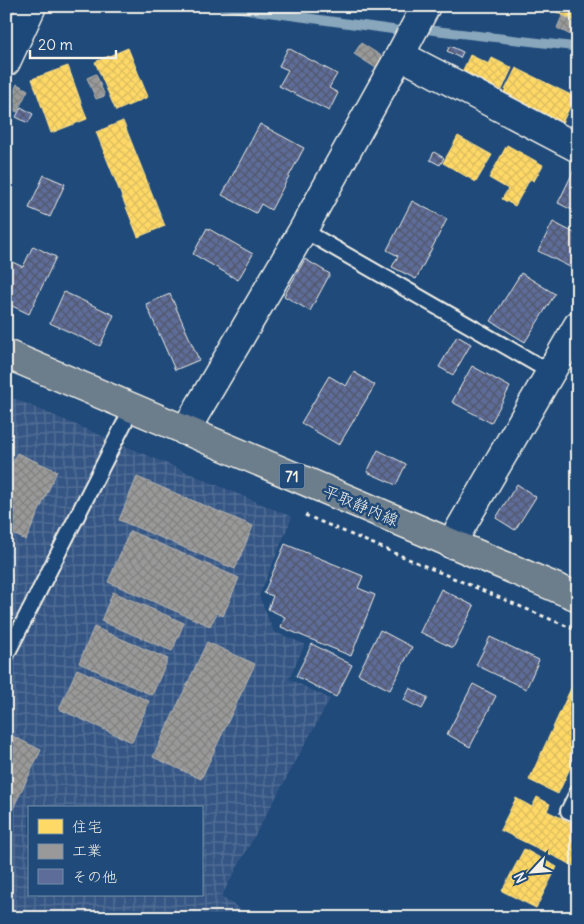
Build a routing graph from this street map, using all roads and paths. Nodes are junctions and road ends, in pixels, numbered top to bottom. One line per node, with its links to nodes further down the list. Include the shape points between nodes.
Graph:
1 (32, 6): 4 (street)
2 (426, 6): 3 (street)
3 (400, 54): 5 (street); 6 (street)
4 (6, 62)
5 (576, 142)
6 (303, 230): 9 (lane); 11 (street)
7 (578, 325): 9 (street)
8 (6, 354): 10 (main road, 平取静内線 / 71)
9 (550, 372): 12 (street)
10 (132, 408): 11 (main road, 平取静内線 / 71); 14 (lane)
11 (185, 432): 12 (main road, 平取静内線 / 71)
12 (451, 544): 13 (main road, 平取静内線 / 71)
13 (578, 597)
14 (6, 656)
15 (578, 791): 16 (lane, via 568,811)
16 (578, 815)

